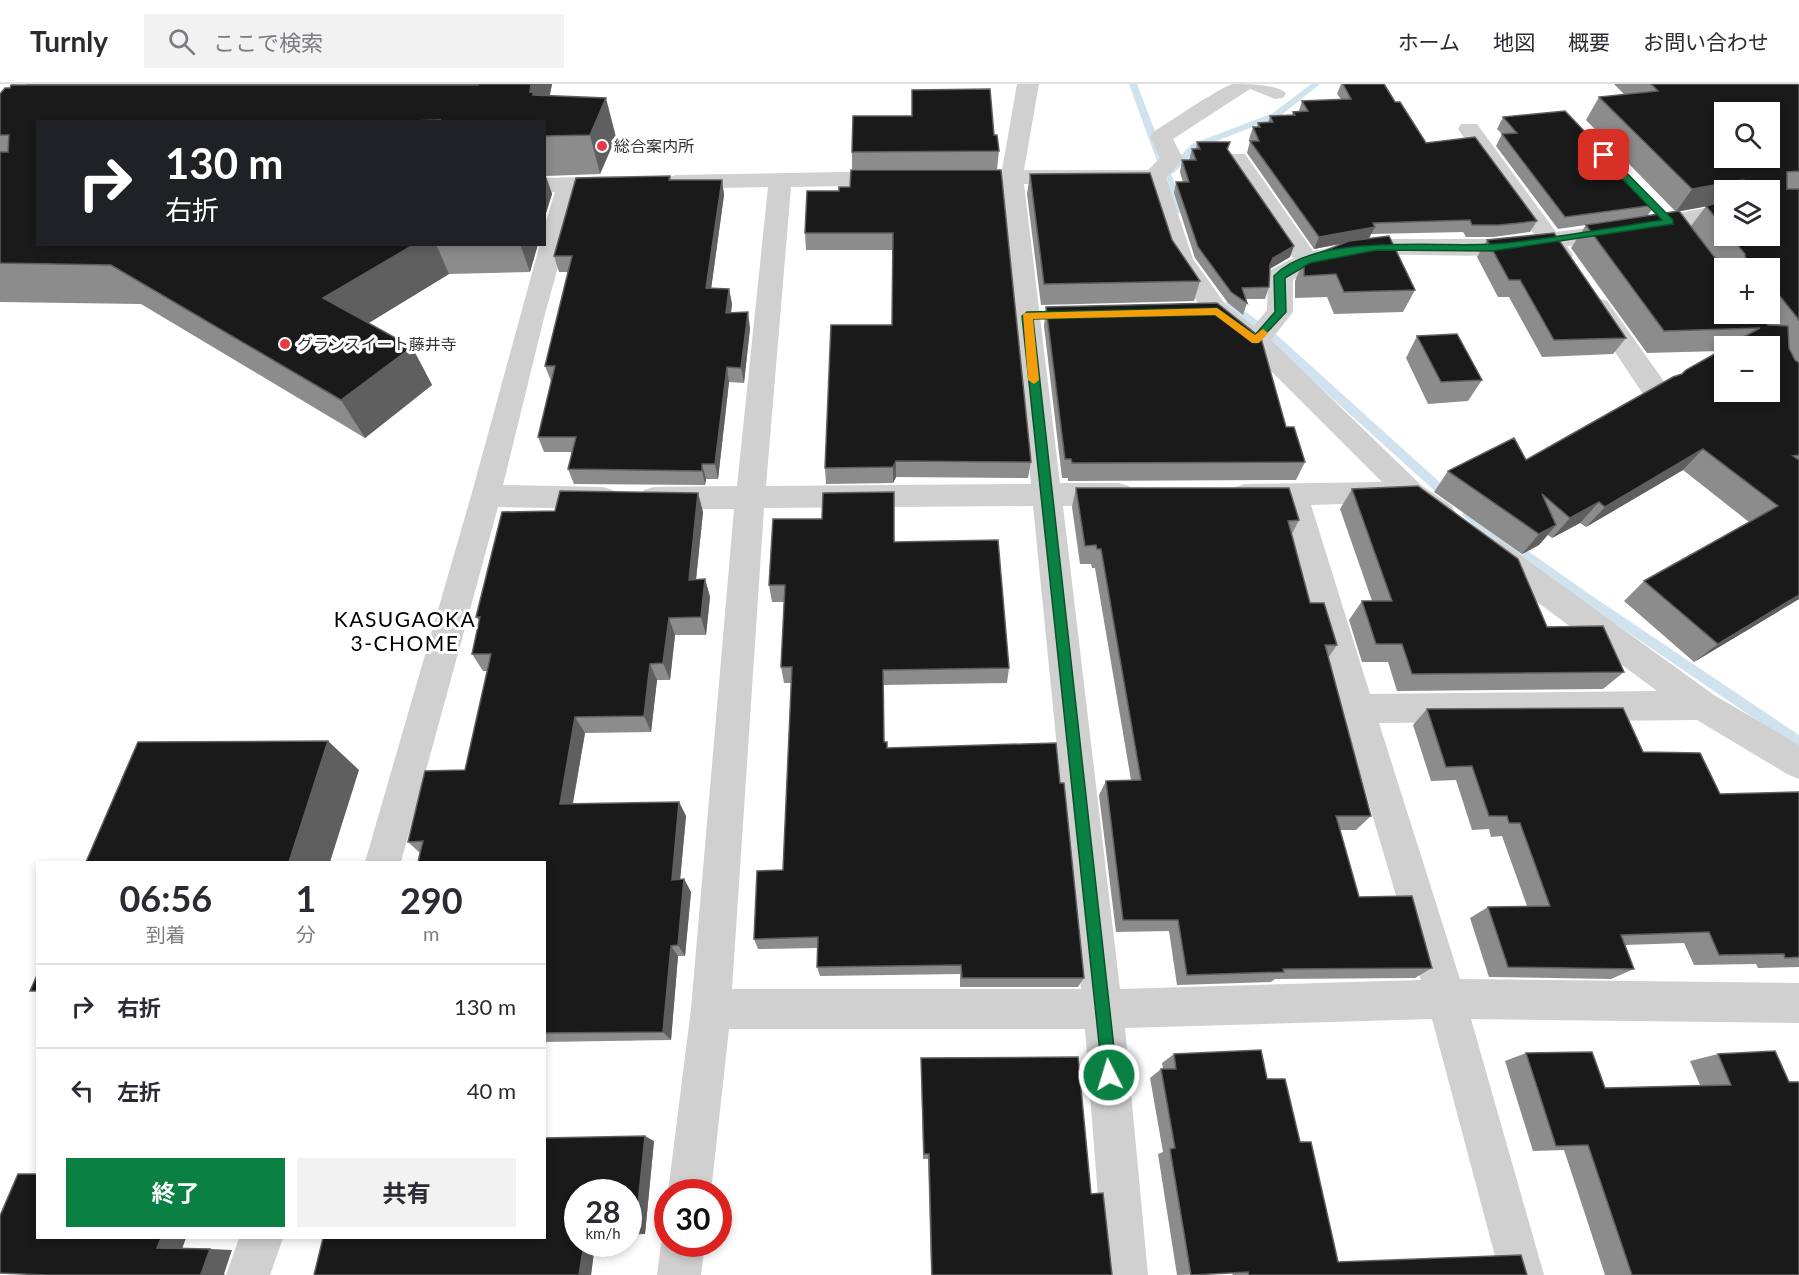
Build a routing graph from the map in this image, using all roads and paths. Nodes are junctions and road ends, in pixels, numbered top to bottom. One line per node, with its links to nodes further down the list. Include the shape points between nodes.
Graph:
1 (1028, 84): 5 (street)
2 (1251, 86): 6 (street, via 1161,137 1172,159)
3 (1469, 129): 10 (street)
4 (1237, 159): 13 (street)
5 (1012, 177): 6 (street); 7 (street); 17 (street, via 1039,316)
6 (1154, 177): 14 (street, via 1181,260 1205,311)
7 (780, 179): 8 (street); 22 (street)
8 (557, 185): 11 (street)
9 (1714, 213): 10 (street)
10 (1551, 240): 13 (street, via 1492,247 1377,247); 15 (street)
11 (546, 242)
12 (545, 246): 21 (street)
13 (1307, 260): 14 (street, via 1280,276 1280,312)
14 (1256, 341): 16 (street)
15 (1653, 387)
16 (1411, 493): 20 (street); 23 (street)
17 (1046, 494): 18 (street); 22 (street); 30 (street)
18 (1152, 494)
19 (1222, 495): 20 (street)
20 (1293, 495): 24 (street)
21 (486, 496): 22 (street); 26 (street)
22 (750, 499): 29 (street)
23 (1702, 705): 24 (street); 25 (street)
24 (1358, 709): 27 (street)
25 (1799, 763)
26 (382, 861)
27 (1446, 999): 28 (street); 30 (street); 37 (street)
28 (1799, 1003)
29 (711, 1009): 30 (street); 31 (street)
30 (1103, 1009): 36 (street)
31 (691, 1179)
32 (261, 1239): 34 (street)
33 (681, 1257): 35 (street)
34 (248, 1275)
35 (679, 1275)
36 (1126, 1275)
37 (1522, 1275)

